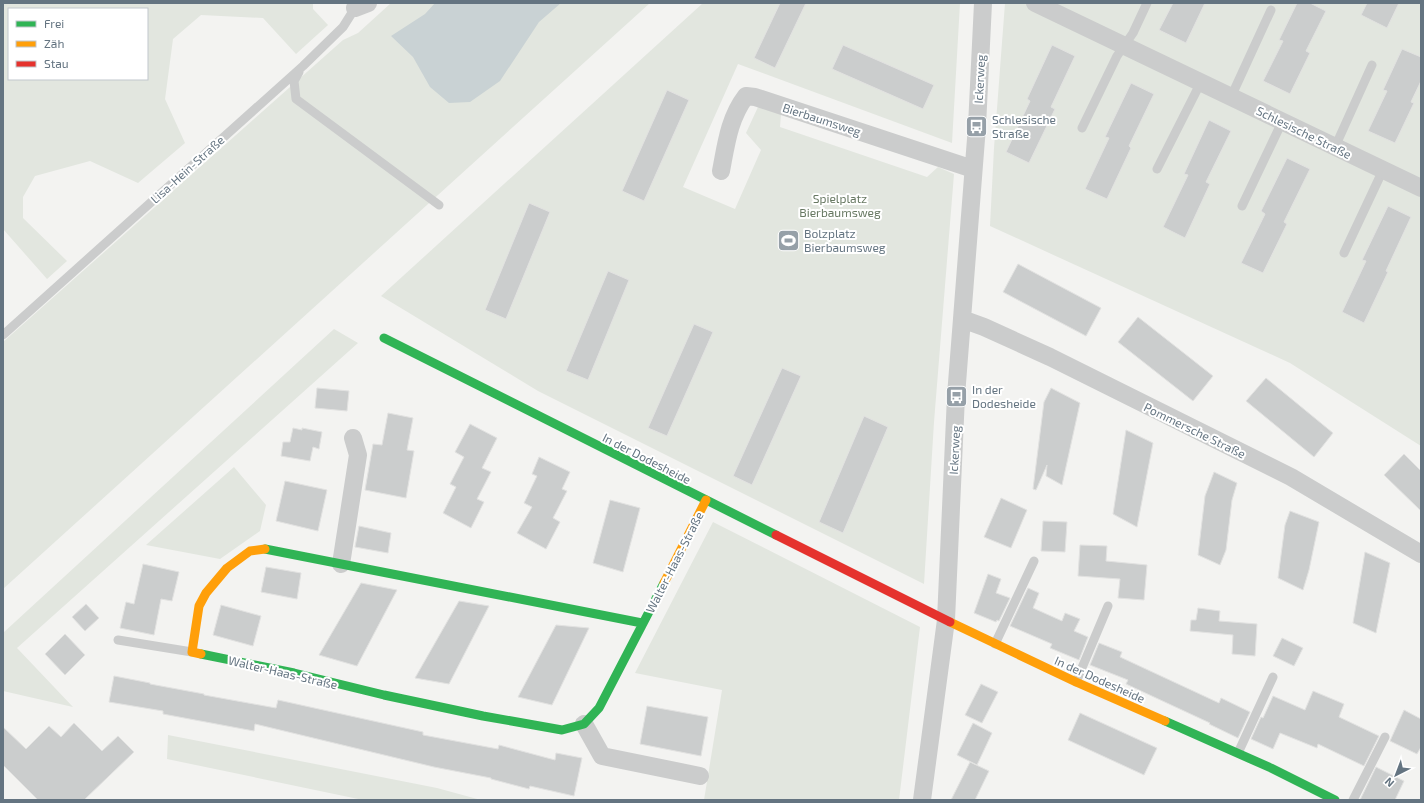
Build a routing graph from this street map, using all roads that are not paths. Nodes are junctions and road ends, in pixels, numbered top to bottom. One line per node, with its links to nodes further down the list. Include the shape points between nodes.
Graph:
1 (984, 3): 14 (street, Ickerweg)
2 (1036, 3): 6 (street, Schlesische Straße)
3 (1147, 3): 6 (lane, via 1133,33)
4 (362, 6): 8 (lane, Lisa-Hein-Straße)
5 (1271, 10): 10 (lane)
6 (1124, 45): 9 (street, Schlesische Straße); 12 (lane, via 1116,56)
7 (1372, 65): 13 (lane)
8 (303, 66): 19 (lane, via 294,81 296,99); 23 (lane, Lisa-Hein-Straße)
9 (1201, 82): 10 (street, Schlesische Straße); 15 (lane)
10 (1231, 97): 11 (street, Schlesische Straße)
11 (1282, 122): 13 (street, Schlesische Straße); 20 (lane)
12 (1082, 128)
13 (1335, 147): 16 (street, Schlesische Straße)
14 (973, 169): 17 (street, Bierbaumsweg, via 756,97 746,96 731,123); 22 (street, Ickerweg)
15 (1157, 169)
16 (1383, 170): 18 (street, Schlesische Straße); 21 (lane)
17 (721, 171)
18 (1421, 188)
19 (439, 205)
20 (1242, 206)
21 (1344, 253)
22 (962, 319): 27 (street, Pommersche Straße, via 1050,357 1291,477); 31 (street, Ickerweg)
23 (3, 335)
24 (384, 338): 26 (street, In der Dodesheide)
25 (353, 438): 29 (street, via 358,455)
26 (706, 500): 31 (street, In der Dodesheide); 32 (street, Walter-Haas-Straße)
27 (1421, 554)
28 (1034, 561): 34 (lane)
29 (341, 564): 32 (street, Walter-Haas-Straße); 35 (street, Walter-Haas-Straße, via 267,548 250,551 227,568 206,593 199,606)
30 (1108, 606): 37 (lane)
31 (946, 620): 34 (street, In der Dodesheide); 42 (street, Ickerweg)
32 (642, 623): 38 (street, Walter-Haas-Straße, via 598,708)
33 (118, 640): 35 (lane)
34 (995, 644): 37 (street, In der Dodesheide)
35 (192, 652): 38 (street, Walter-Haas-Straße, via 483,716 562,730)
36 (1273, 677): 40 (lane)
37 (1076, 682): 40 (street, In der Dodesheide)
38 (584, 724): 41 (street, via 602,756)
39 (1385, 737): 44 (lane)
40 (1238, 753): 43 (street, In der Dodesheide)
41 (700, 776)
42 (922, 800)
43 (1335, 800)
44 (1353, 800)

